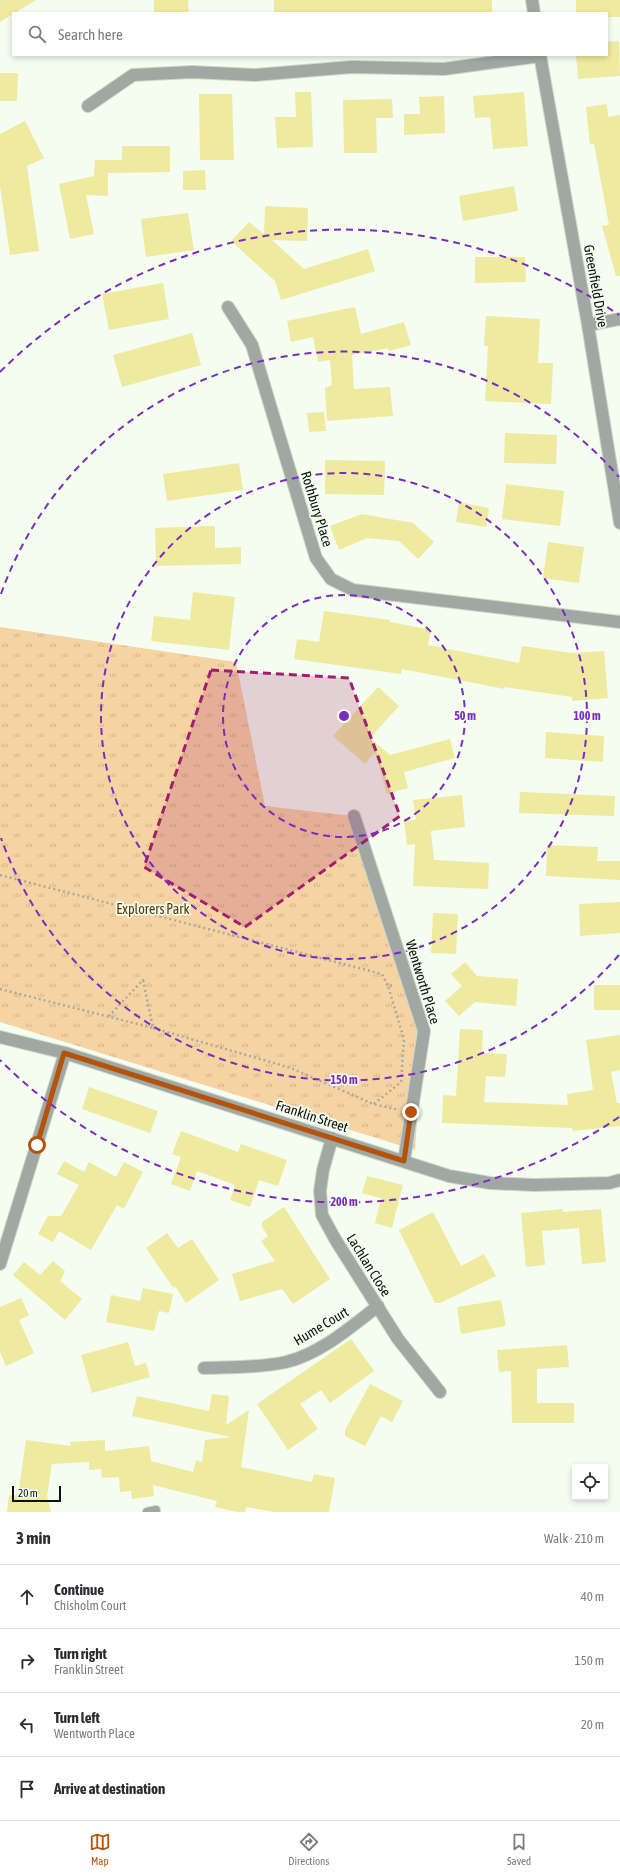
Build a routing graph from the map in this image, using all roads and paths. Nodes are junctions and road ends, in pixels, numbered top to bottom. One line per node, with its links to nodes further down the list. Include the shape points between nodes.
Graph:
1 (532, 0): 2 (street)
2 (534, 12)
3 (533, 56): 5 (street, via 444,69 352,67 255,75 192,72 133,75)
4 (540, 56): 8 (street, Greenfield Drive)
5 (88, 106)
6 (228, 307): 10 (street, Rothbury Place, via 252,345 316,558 331,579 353,590)
7 (620, 319): 8 (street)
8 (588, 325): 9 (street, Greenfield Drive)
9 (620, 523)
10 (620, 622)
11 (354, 816): 13 (street, Wentworth Place)
12 (0, 875): 14 (path, via 382,974)
13 (408, 984): 14 (path); 21 (street, Wentworth Place, via 424,1031)
14 (388, 986): 20 (path, via 404,1039 401,1082)
15 (0, 989): 16 (path)
16 (109, 1016): 17 (path); 17 (path, via 143,980)
17 (153, 1028): 20 (path, via 291,1068)
18 (0, 1037): 19 (street, Franklin Street)
19 (64, 1053): 22 (street, Franklin Street); 25 (street)
20 (373, 1104): 21 (path)
21 (411, 1112): 23 (street, Wentworth Place)
22 (332, 1138): 23 (street, Franklin Street); 26 (street, Lachlan Close, via 320,1191 322,1215)
23 (404, 1161): 24 (street, Franklin Street, via 449,1176 490,1183 534,1185 609,1183)
24 (620, 1180)
25 (0, 1264)
26 (378, 1306): 27 (street, Hume Court, via 311,1353 286,1362); 28 (street, Lachlan Close, via 398,1339)
27 (204, 1368)
28 (440, 1392)
29 (156, 1510): 30 (lane)
30 (147, 1512)

